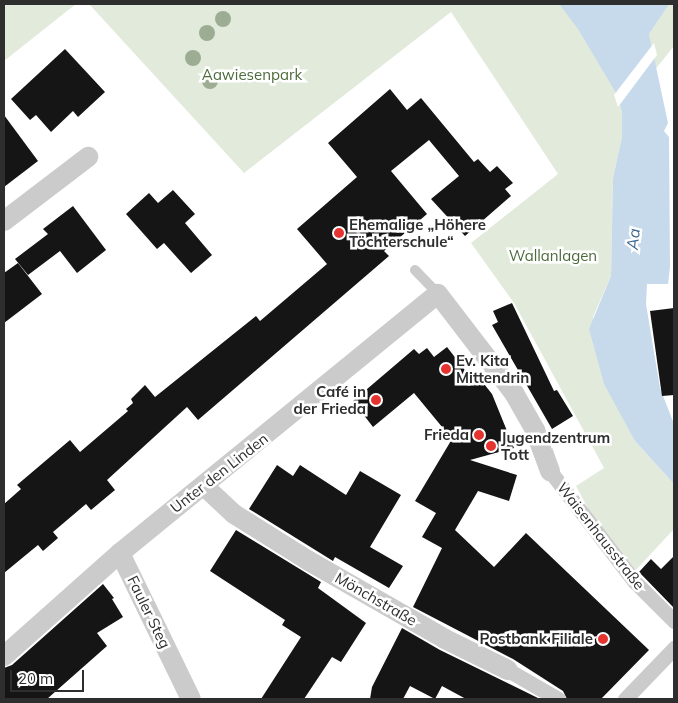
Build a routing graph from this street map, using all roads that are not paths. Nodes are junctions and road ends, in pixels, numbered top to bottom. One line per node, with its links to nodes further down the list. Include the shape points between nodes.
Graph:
1 (88, 157): 2 (street)
2 (4, 221)
3 (415, 270): 4 (lane)
4 (438, 294): 5 (street, Waisenhausstraße, via 514,393 535,430); 6 (street, Unter den Linden)
5 (550, 471): 8 (street, Waisenhausstraße, via 634,581)
6 (204, 486): 7 (street, Unter den Linden); 11 (street, Mönchstraße, via 234,514 309,561 445,639)
7 (120, 553): 10 (street, Unter den Linden); 12 (street, Fauler Steg)
8 (674, 621)
9 (674, 648): 14 (street)
10 (4, 656)
11 (508, 670): 13 (street, Mönchstraße)
12 (191, 699)
13 (558, 699)
14 (625, 699)

